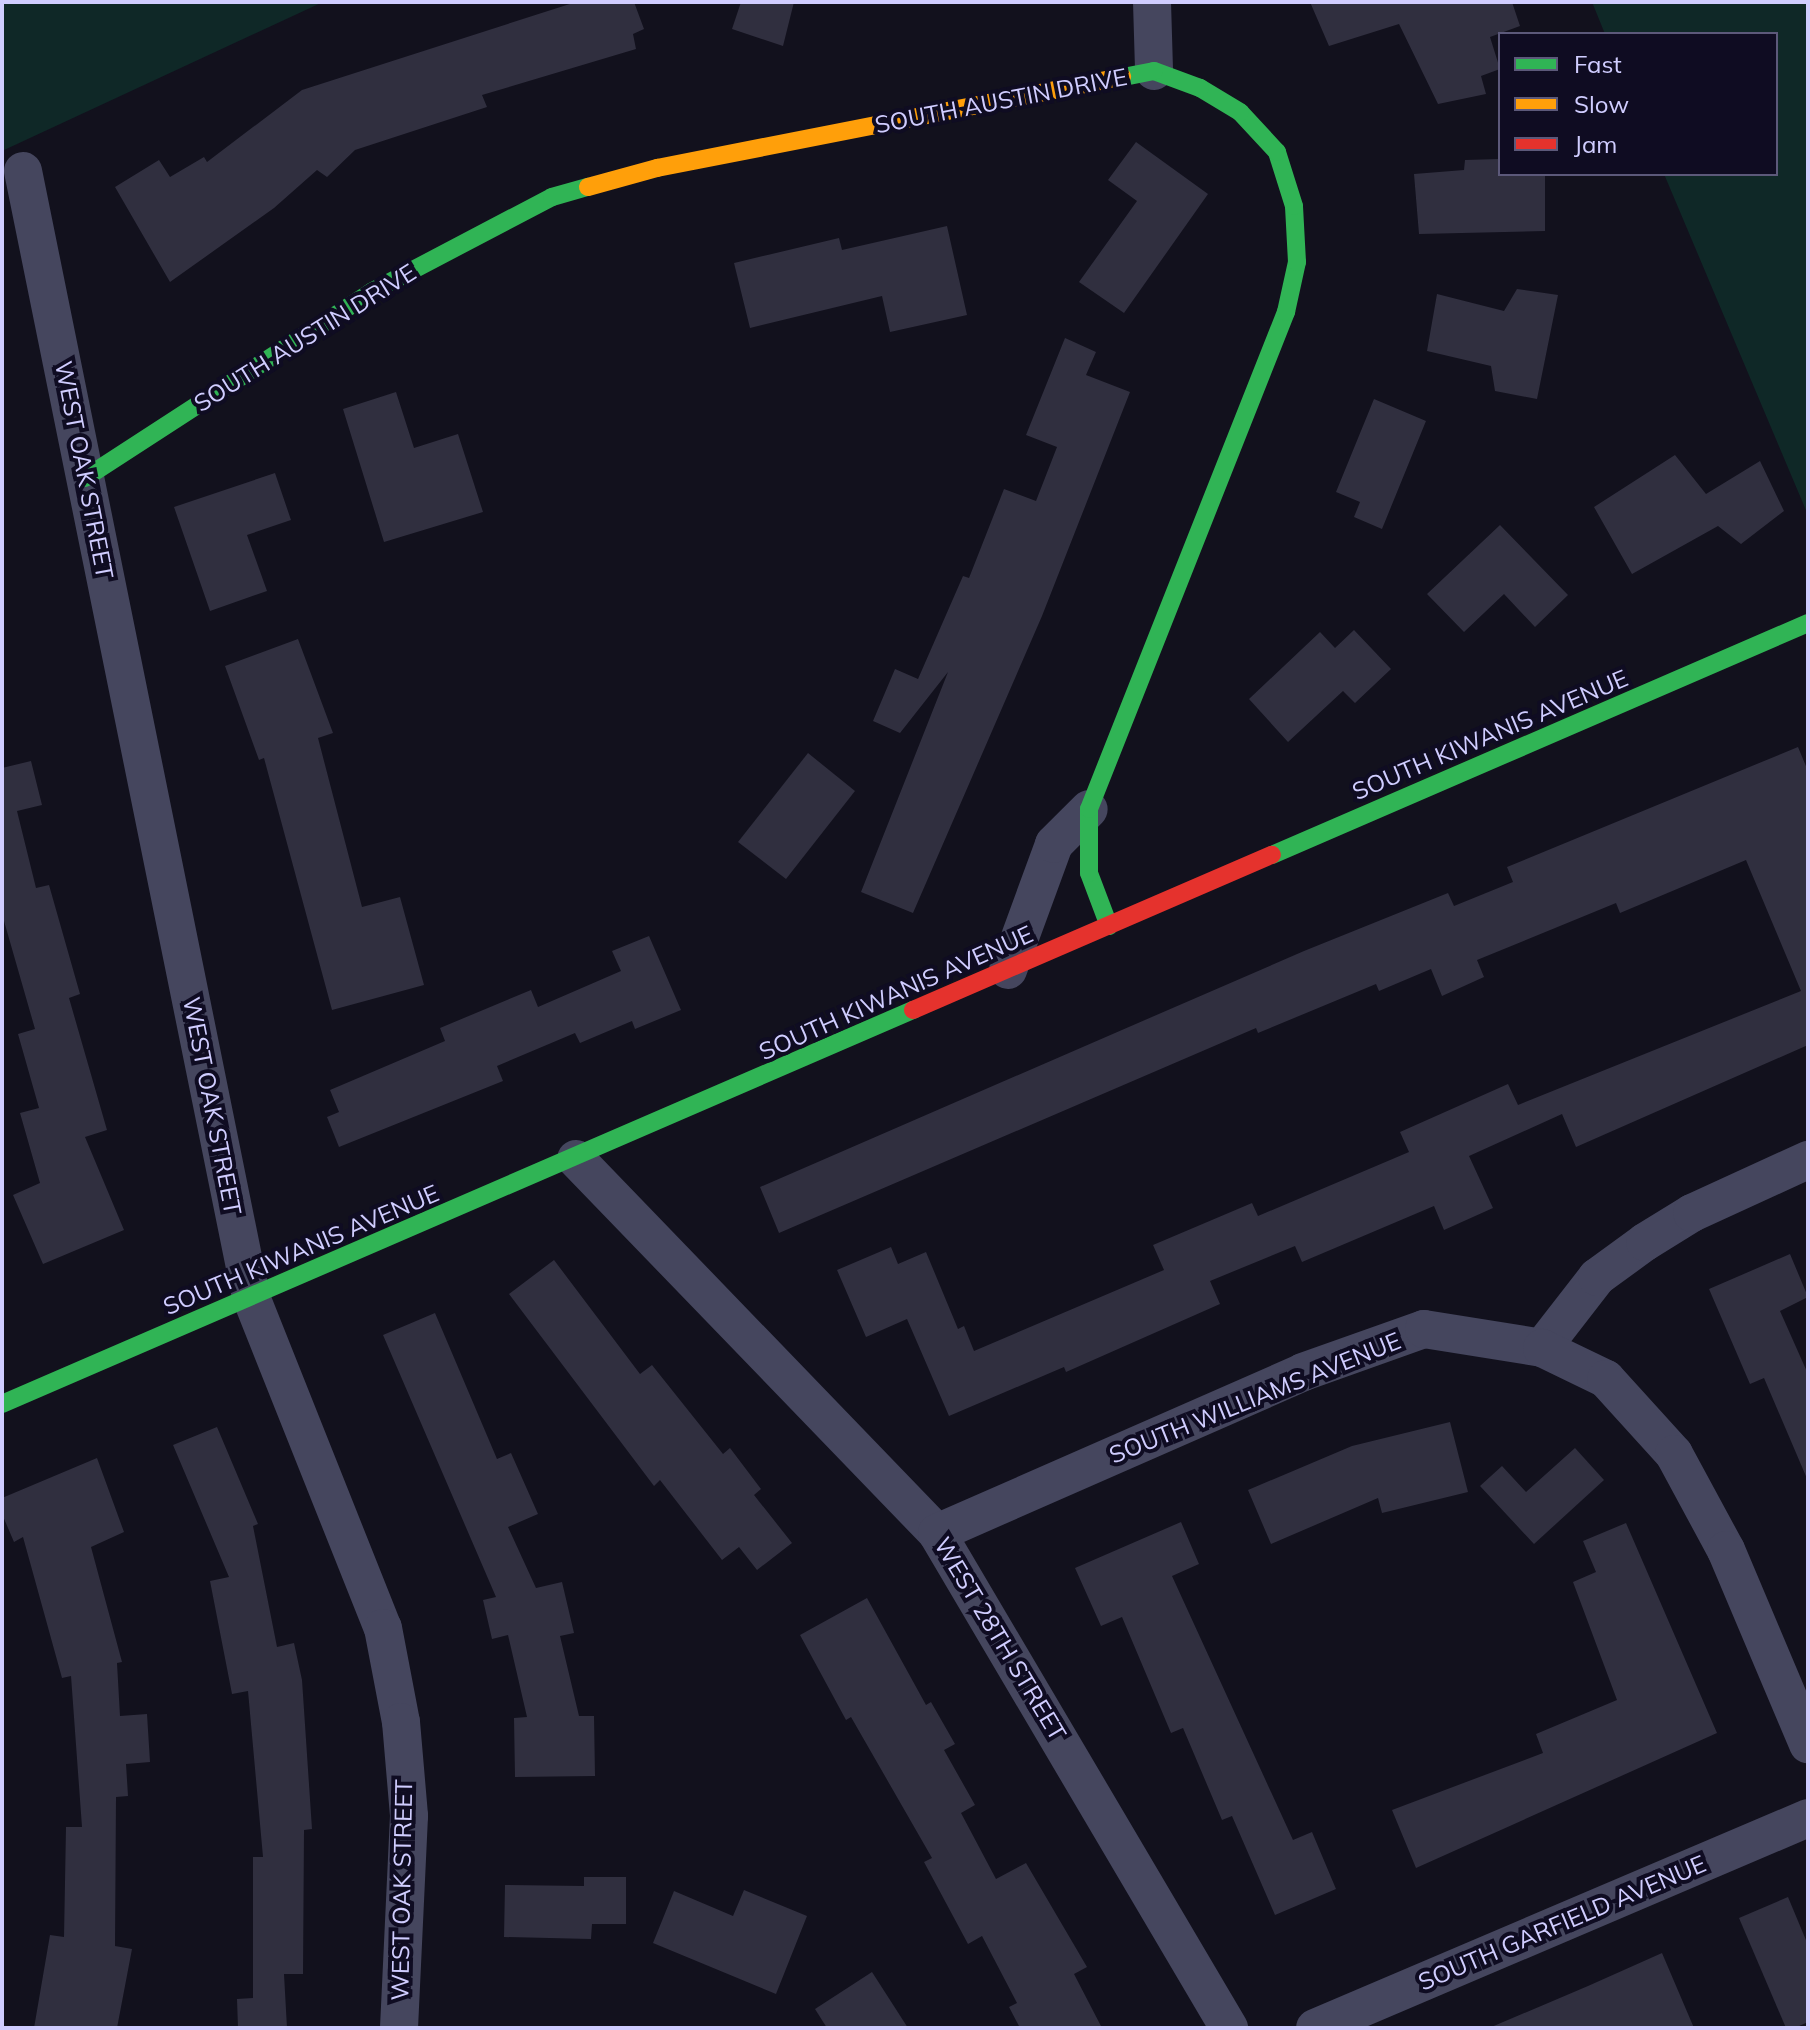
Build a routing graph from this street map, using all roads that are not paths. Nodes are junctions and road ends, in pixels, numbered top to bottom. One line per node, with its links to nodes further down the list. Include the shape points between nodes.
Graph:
1 (1152, 2): 2 (street)
2 (1154, 71): 4 (street, SOUTH AUSTIN DRIVE, via 657,168 552,197 371,292); 6 (street, SOUTH AUSTIN DRIVE, via 1200,88 1240,112 1277,152 1294,206 1297,262 1286,312)
3 (23, 171): 4 (street, WEST OAK STREET)
4 (85, 478): 11 (street, WEST OAK STREET)
5 (1808, 623): 7 (street, SOUTH KIWANIS AVENUE)
6 (1089, 809): 7 (street, SOUTH AUSTIN DRIVE, via 1089,873); 8 (street, SOUTH AUSTIN DRIVE, via 1054,844)
7 (1109, 926): 8 (street, SOUTH KIWANIS AVENUE)
8 (1008, 970): 9 (street, SOUTH KIWANIS AVENUE)
9 (576, 1159): 11 (street, SOUTH KIWANIS AVENUE); 14 (street, WEST 28TH STREET)
10 (1808, 1160): 12 (street, via 1692,1213 1645,1242 1597,1277)
11 (251, 1297): 13 (street, SOUTH KIWANIS AVENUE); 17 (street, WEST OAK STREET, via 383,1628 401,1722 409,1816)
12 (1542, 1348): 14 (street, SOUTH WILLIAMS AVENUE, via 1424,1329 1303,1372); 15 (street, SOUTH WILLIAMS AVENUE, via 1606,1379 1674,1454 1726,1550)
13 (2, 1404)
14 (937, 1533): 18 (street, WEST 28TH STREET)
15 (1808, 1744)
16 (1808, 1818): 19 (street, SOUTH GARFIELD AVENUE)
17 (399, 2028)
18 (1229, 2028)
19 (1315, 2028)

